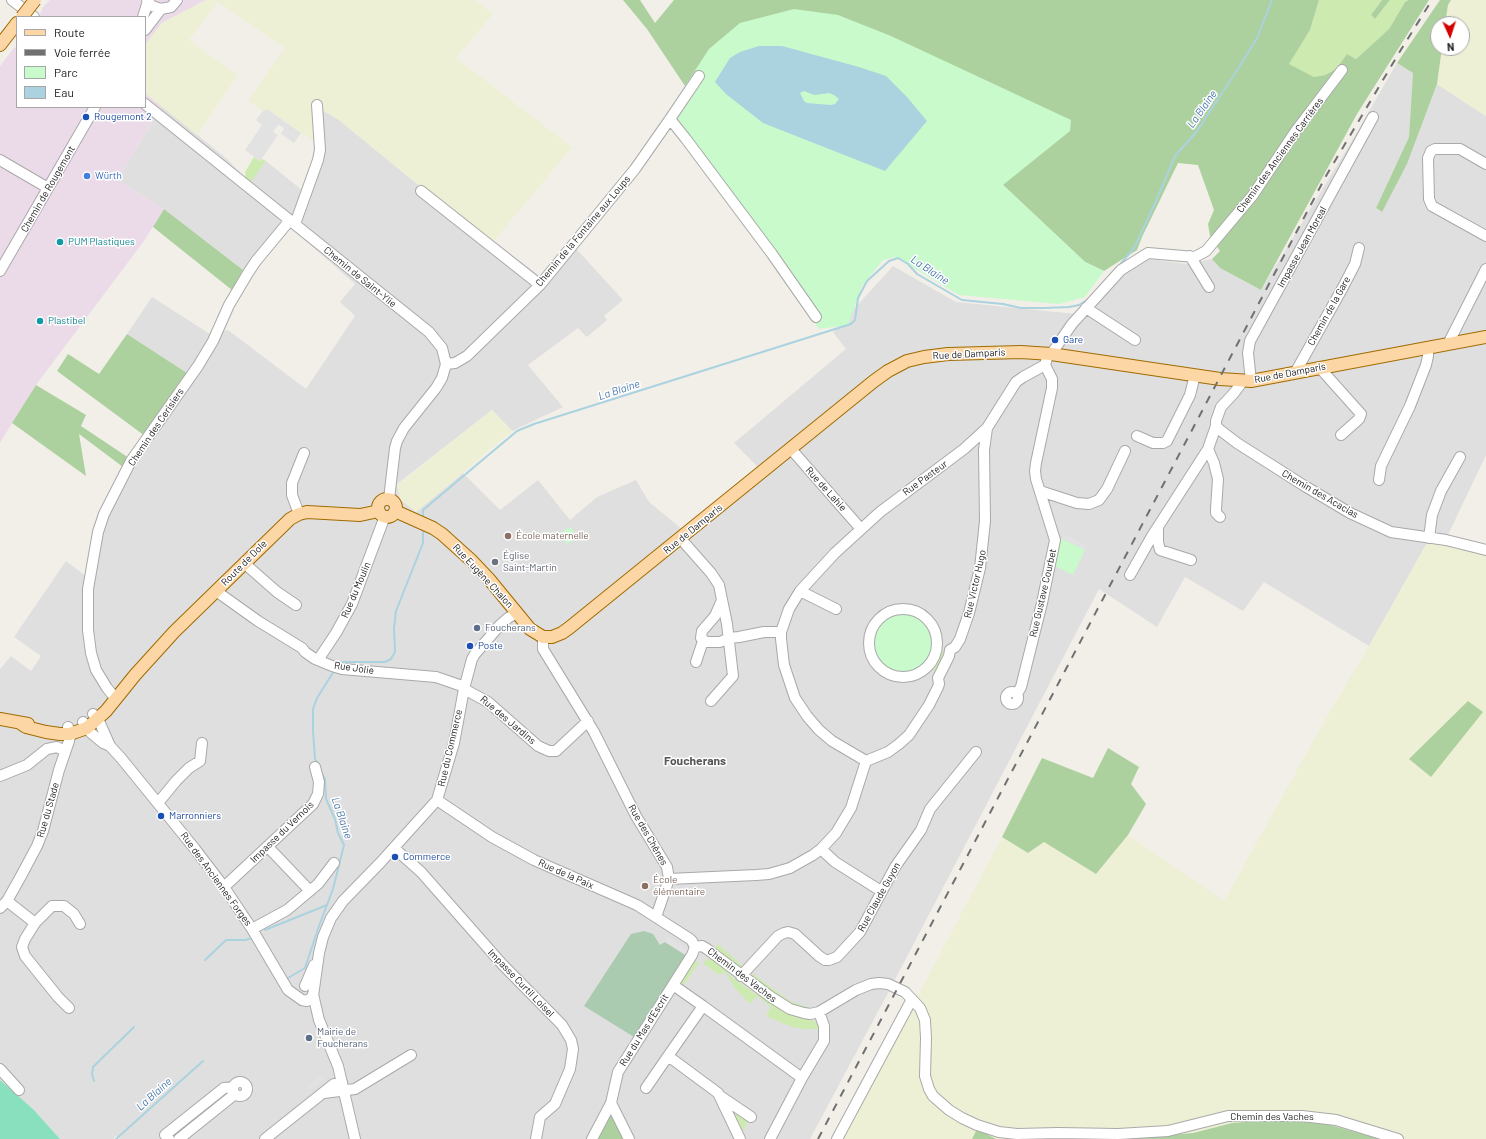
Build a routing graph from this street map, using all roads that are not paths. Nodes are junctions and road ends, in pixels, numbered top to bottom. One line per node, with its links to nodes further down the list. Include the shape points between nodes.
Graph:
1 (12, 0): 8 (street)
2 (35, 0): 7 (main road, bridge)
3 (185, 0): 5 (street)
4 (147, 1): 6 (street, via 155,8); 9 (street)
5 (176, 2): 6 (street, via 166,9)
6 (161, 9): 11 (street)
7 (23, 16)
8 (33, 16)
9 (143, 16)
10 (16, 24): 12 (main road)
11 (146, 29)
12 (0, 45)
13 (1342, 70): 27 (street, Chemin des Anciennes Carrières, via 1295,132 1254,195 1206,251 1195,257)
14 (699, 76): 19 (street, Chemin de la Fontaine aux Loups)
15 (146, 105): 24 (street, Chemin de Saint-Ylie)
16 (318, 105): 24 (street, via 318,160)
17 (94, 108): 22 (street, Chemin de Rougemont)
18 (1373, 117): 44 (street, Impasse Jean Moreal, via 1250,341)
19 (670, 119): 30 (street, Chemin de la Fontaine aux Loups, via 635,169); 33 (street)
20 (0, 160): 22 (street)
21 (1486, 164): 25 (street, via 1460,149 1435,149 1428,158 1429,199 1432,206)
22 (48, 188): 29 (street, Chemin de Rougemont)
23 (421, 191): 30 (street)
24 (292, 222): 39 (street, Chemin de Saint-Ylie, via 429,332 442,348); 88 (street, Chemin des Cerisiers, via 260,256 248,273 202,360 131,461 104,514 98,532 88,589 88,630 93,662)
25 (1486, 236)
26 (1359, 248): 42 (street, Chemin de la Gare, via 1345,283)
27 (1190, 256): 31 (street); 32 (street, Chemin des Anciennes Carrières, via 1148,253 1121,270)
28 (1486, 269): 36 (street)
29 (0, 271)
30 (540, 285): 39 (street, Chemin de la Fontaine aux Loups, via 467,356)
31 (1209, 287)
32 (1086, 308): 35 (street); 38 (street, Chemin des Anciennes Carrières)
33 (816, 317)
34 (1486, 337): 36 (main road, Rue de Damparis)
35 (1134, 340)
36 (1450, 344): 37 (main road, Rue de Damparis)
37 (1428, 348): 41 (main road, Rue de Damparis); 56 (street, via 1426,365 1410,406 1381,466)
38 (1051, 354): 40 (street); 43 (main road, Rue de Damparis); 49 (main road, Rue de Damparis, via 948,354 907,362 874,381)
39 (446, 364): 58 (street, via 440,382 400,434 395,448)
40 (1045, 365): 46 (street, Rue Pasteur, via 1016,382); 57 (street, Rue Gustave Courbet, via 1052,383 1036,463 1036,479)
41 (1319, 368): 42 (main road, Rue de Damparis); 47 (street, via 1360,414 1359,419)
42 (1295, 373): 44 (main road, Rue de Damparis)
43 (1195, 375): 44 (main road, Rue de Damparis); 48 (street, via 1190,395 1167,441 1153,443)
44 (1246, 381): 45 (street, via 1221,407)
45 (1216, 426): 51 (street); 64 (street, Chemin des Acacias, via 1237,443 1350,513 1391,532)
46 (987, 428): 50 (street, Rue Pasteur); 55 (street, Rue Victor Hugo)
47 (1341, 435)
48 (1137, 436)
49 (791, 449): 62 (street, Rue de Lahie); 65 (main road, Rue de Damparis)
50 (964, 449): 55 (street, via 976,452); 62 (street, Rue Pasteur)
51 (1208, 449): 61 (street, via 1218,479 1216,513); 63 (street)
52 (1125, 451): 57 (street, via 1099,500 1077,504)
53 (304, 453): 60 (street, via 292,483 292,495)
54 (1460, 457): 64 (street, via 1441,491 1432,515)
55 (984, 460): 81 (street, Rue Victor Hugo, via 986,521 980,568 967,620 956,647)
56 (1379, 480)
57 (1040, 491): 87 (street, Rue Gustave Courbet, via 1056,540 1022,687)
58 (389, 499): 59 (main road, via 396,504)
59 (387, 512): 60 (main road, via 360,515 317,512); 75 (main road, Rue Eugène Chalon, via 433,528 453,543 489,579); 82 (street, Rue du Moulin, via 352,604)
60 (299, 514): 68 (main road, Route de Dole, via 290,519)
61 (1220, 517)
62 (861, 528): 71 (street, Rue Pasteur, via 818,569)
63 (1158, 528): 67 (street, via 1160,550); 69 (street)
64 (1429, 538): 66 (street, Chemin des Acacias)
65 (681, 539): 72 (street, via 715,579); 78 (main road, Rue de Damparis, via 562,633)
66 (1486, 550)
67 (1191, 560)
68 (244, 564): 70 (main road, Route de Dole); 73 (street)
69 (1130, 575)
70 (216, 591): 82 (street, Rue Jolie); 88 (main road, Route de Dole)
71 (800, 591): 74 (street); 76 (street, Rue Pasteur, via 789,609)
72 (722, 600): 79 (street); 80 (street, via 715,616 702,631)
73 (296, 605)
74 (836, 609)
75 (517, 613): 78 (main road, Rue Eugène Chalon, via 530,629); 86 (street, Rue du Commerce, via 500,625 475,654)
76 (781, 632): 79 (street); 99 (street, Rue Pasteur, via 784,665 801,707 819,730 832,741)
77 (937, 636): 81 (street); 84 (street, via 937,650 933,659); 84 (street, via 926,618 907,609 886,613 872,628 869,648 872,658 881,670 898,677)
78 (543, 637): 92 (street, Rue des Chênes, via 543,649)
79 (729, 638): 80 (street, via 714,643); 89 (street, via 733,676)
80 (703, 641): 83 (street)
81 (950, 650): 85 (street, Rue Victor Hugo)
82 (318, 660): 86 (street, Rue Jolie, via 342,669 436,677)
83 (696, 662)
84 (920, 673): 85 (street)
85 (938, 678): 99 (street, Rue Victor Hugo, via 938,687 929,705 909,735 888,752)
86 (464, 688): 92 (street, Rue des Jardins, via 488,702 538,746 549,751 556,751); 102 (street, Rue du Commerce, via 454,743)
87 (1017, 694)
88 (114, 697): 90 (main road, Route de Dole)
89 (711, 701)
90 (95, 717): 93 (main road, Route de Dole); 96 (street, Rue des Anciennes Forges)
91 (0, 719): 94 (main road, Route de Dole)
92 (588, 721): 108 (street, Rue des Chênes, via 636,816 666,867)
93 (85, 725): 94 (main road, Route de Dole); 96 (street, Rue des Anciennes Forges, via 103,743)
94 (69, 730): 97 (street, Rue du Stade, via 69,741)
95 (202, 743): 103 (street, via 200,762 176,780)
96 (110, 746): 103 (street, Rue des Anciennes Forges)
97 (65, 751): 101 (street, via 57,747 47,749 27,765); 112 (street, Rue du Stade, via 37,846)
98 (976, 752): 111 (street, Rue Claude Guyon, via 930,809 921,830)
99 (866, 761): 106 (street, Rue des Chênes, via 847,815 836,833)
100 (315, 767): 104 (street, Impasse du Vernois, via 319,782 318,794 313,804)
101 (0, 776)
102 (437, 800): 105 (street, Rue du Commerce); 113 (street, Rue de la Paix, via 482,831 528,857 637,905)
103 (158, 803): 109 (street, Rue des Anciennes Forges)
104 (268, 847): 109 (street, Impasse du Vernois); 110 (street)
105 (394, 848): 121 (street, Rue du Commerce, via 343,901 329,923 318,956 316,980); 142 (street, Impasse Curtil Loisel, via 420,872 502,964 562,1025 571,1040 570,1069 555,1104 540,1117)
106 (821, 849): 108 (street, Rue des Chênes, via 797,865 780,872); 111 (street, via 835,862)
107 (334, 863): 110 (street)
108 (669, 879): 113 (street)
109 (224, 887): 116 (street, Rue des Anciennes Forges)
110 (310, 891): 116 (street, via 288,910)
111 (881, 891): 118 (street, Rue Claude Guyon, via 860,932 834,959 825,960 795,934 788,932 778,936)
112 (3, 905): 114 (street)
113 (656, 917): 117 (street, Rue de la Paix, via 692,941)
114 (35, 923): 115 (street, via 52,906 58,905 64,906 74,914); 125 (street, via 23,942 23,953)
115 (80, 924)
116 (252, 929): 119 (street, Rue des Anciennes Forges)
117 (695, 946): 118 (street, Chemin des Vaches, via 707,948); 120 (street, Rue du Mas d'Escrit, via 692,956)
118 (742, 976): 126 (street, Chemin des Vaches, via 790,1009 810,1014)
119 (283, 980): 121 (street); 122 (street, Rue des Anciennes Forges, via 288,990)
120 (673, 985): 124 (street); 136 (street, Rue du Mas d'Escrit, via 618,1072)
121 (308, 990): 122 (street, via 299,990); 127 (street)
122 (301, 999): 127 (street, Rue des Anciennes Forges)
123 (912, 999): 126 (street, Chemin des Vaches, via 897,988 879,983 856,990); 147 (street); 148 (street, Chemin des Vaches, via 920,1008 925,1020 925,1076 933,1096 956,1114 990,1130 1017,1134 1118,1134 1168,1131 1228,1116 1302,1116 1336,1120)
124 (703, 1006): 129 (street); 131 (street)
125 (69, 1008)
126 (819, 1012): 131 (street, via 824,1026 824,1041)
127 (319, 1020): 132 (street, via 338,1066)
128 (411, 1055): 132 (street, via 355,1089)
129 (668, 1056): 133 (street); 135 (street)
130 (0, 1069): 134 (street)
131 (802, 1078): 146 (street)
132 (340, 1086): 140 (street, via 324,1093); 141 (street)
133 (646, 1088)
134 (19, 1090)
135 (719, 1095): 137 (street); 145 (street)
136 (611, 1103): 143 (street, Rue du Mas d'Escrit); 144 (street)
137 (751, 1117)
138 (169, 1139): 139 (street, via 165,1135 224,1088 234,1090)
139 (179, 1139)
140 (265, 1139)
141 (355, 1139)
142 (536, 1139)
143 (592, 1139)
144 (629, 1139)
145 (740, 1139)
146 (770, 1139)
147 (837, 1139)
148 (1398, 1139)

